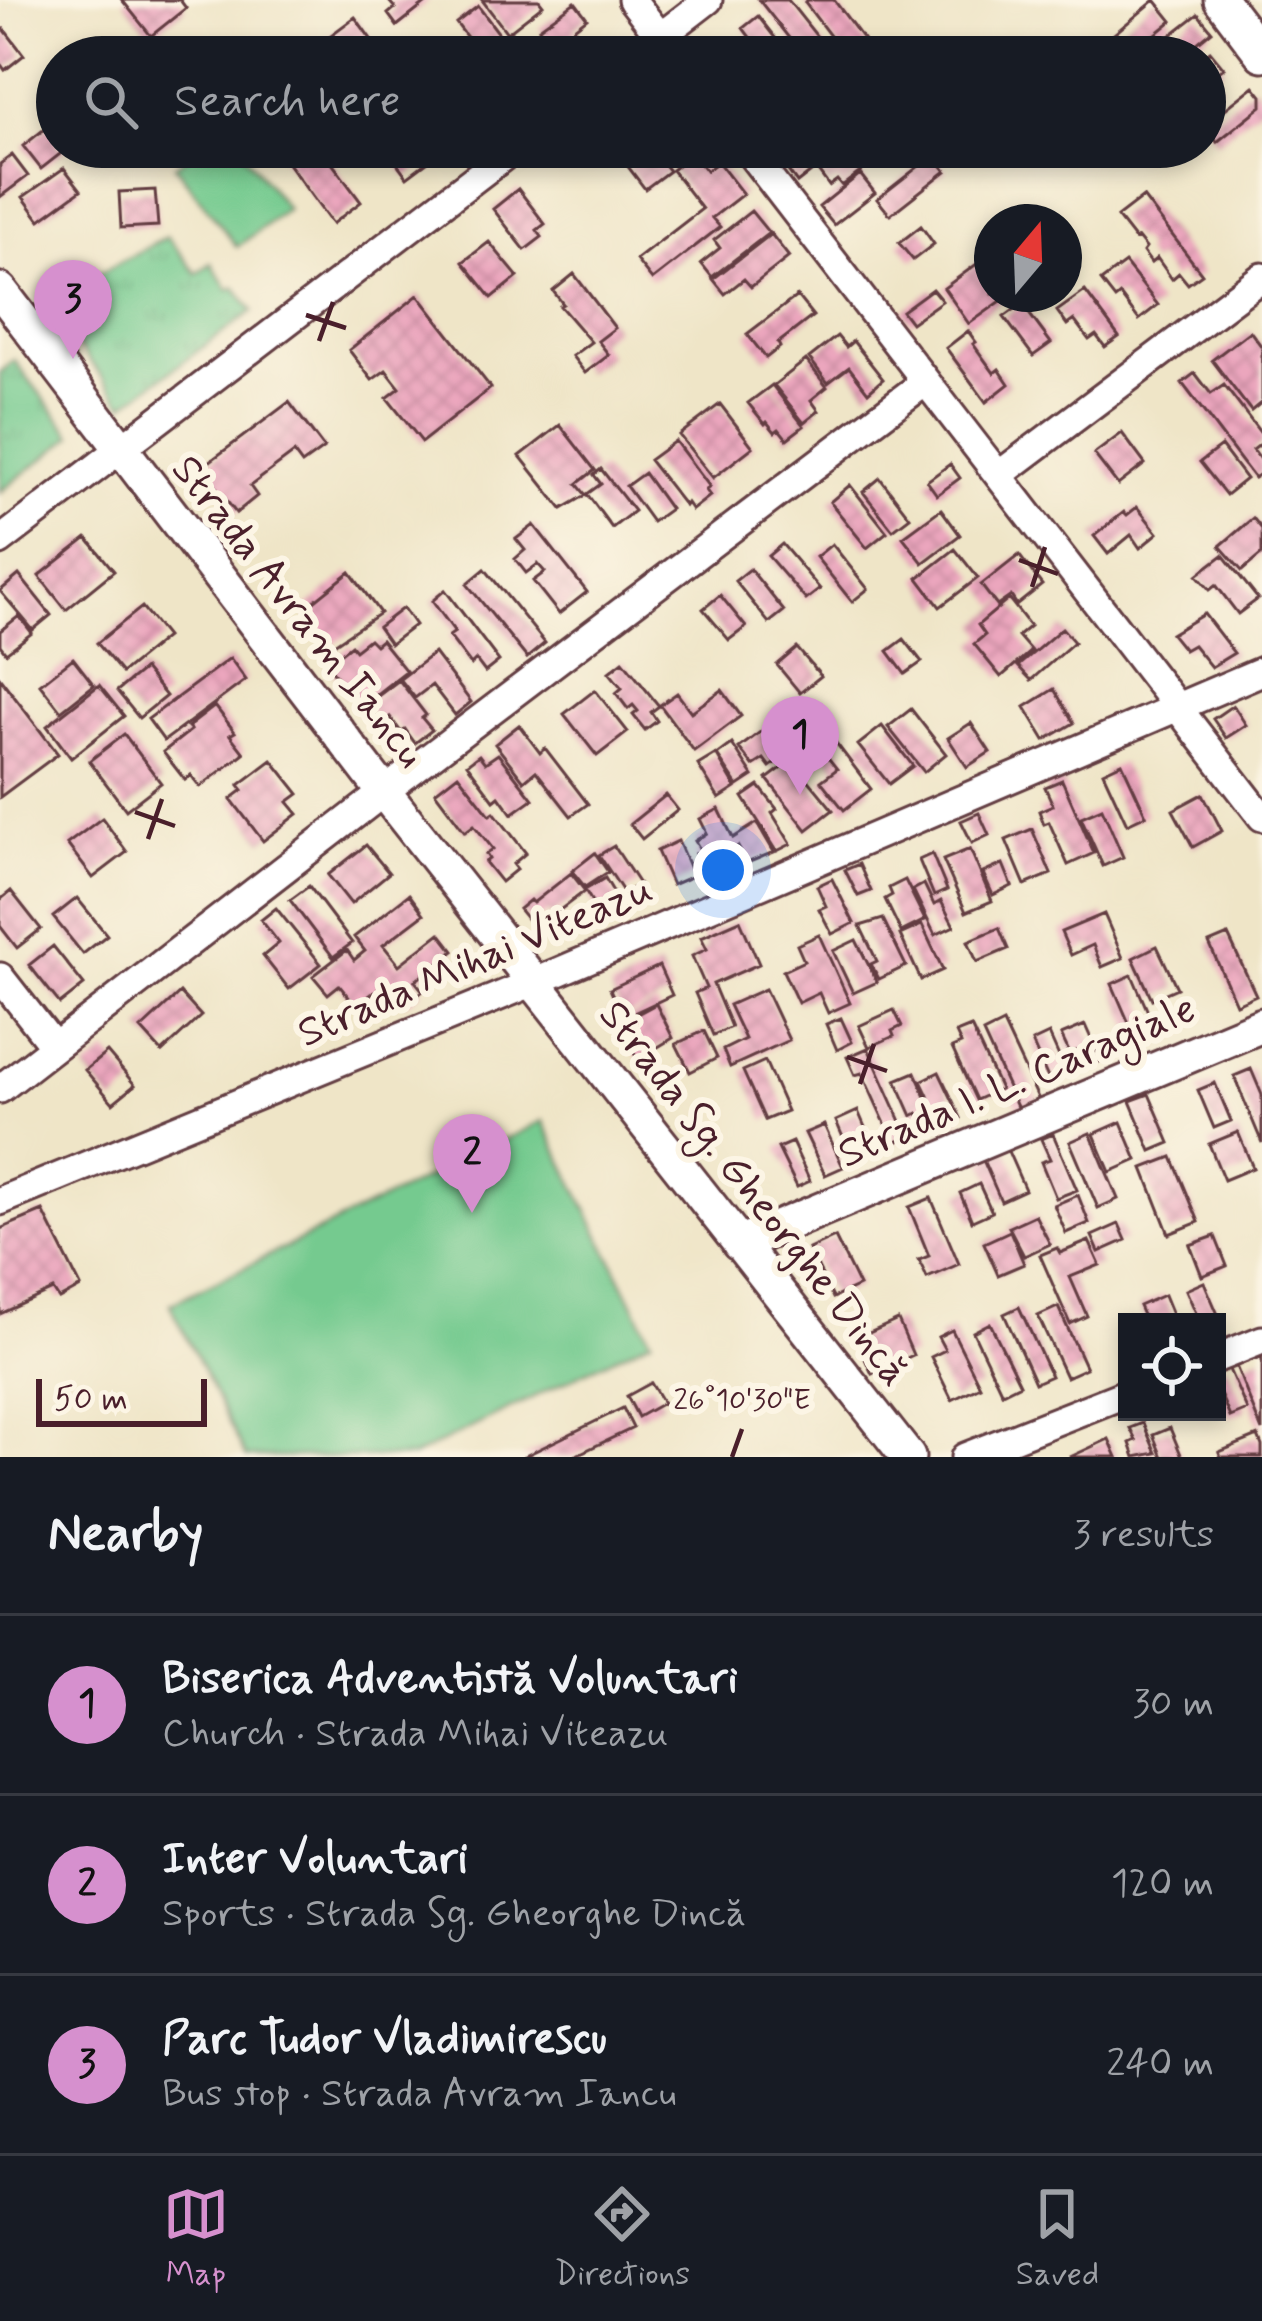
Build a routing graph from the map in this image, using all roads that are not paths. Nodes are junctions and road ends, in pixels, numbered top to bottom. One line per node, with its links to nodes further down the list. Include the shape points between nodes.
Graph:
1 (632, 0): 4 (street)
2 (708, 0): 5 (street)
3 (1221, 0): 6 (street)
4 (660, 36)
5 (677, 36)
6 (1258, 42)
7 (489, 168): 12 (street)
8 (761, 168): 11 (street)
9 (1262, 277): 13 (street)
10 (0, 290): 12 (street, Strada Avram Iancu)
11 (926, 382): 13 (street); 17 (street)
12 (120, 450): 14 (street); 17 (street, Strada Avram Iancu)
13 (999, 476): 16 (street)
14 (0, 541)
15 (1262, 671): 16 (street, Strada Mihai Viteazu)
16 (1177, 706): 18 (street); 20 (street, Strada Mihai Viteazu)
17 (384, 792): 20 (street, Strada Avram Iancu); 22 (street)
18 (1262, 817)
19 (0, 977): 22 (street)
20 (533, 982): 24 (street, Strada Mihai Viteazu); 25 (street, Strada Sg. Gheorghe Dincă)
21 (1262, 1024): 25 (street, Strada I. L. Caragiale)
22 (54, 1046): 23 (street)
23 (0, 1088)
24 (0, 1201)
25 (740, 1244): 29 (street, Strada Sg. Gheorghe Dincă)
26 (1262, 1340): 27 (street)
27 (1226, 1354)
28 (1118, 1397): 30 (street)
29 (908, 1457)
30 (965, 1457)

